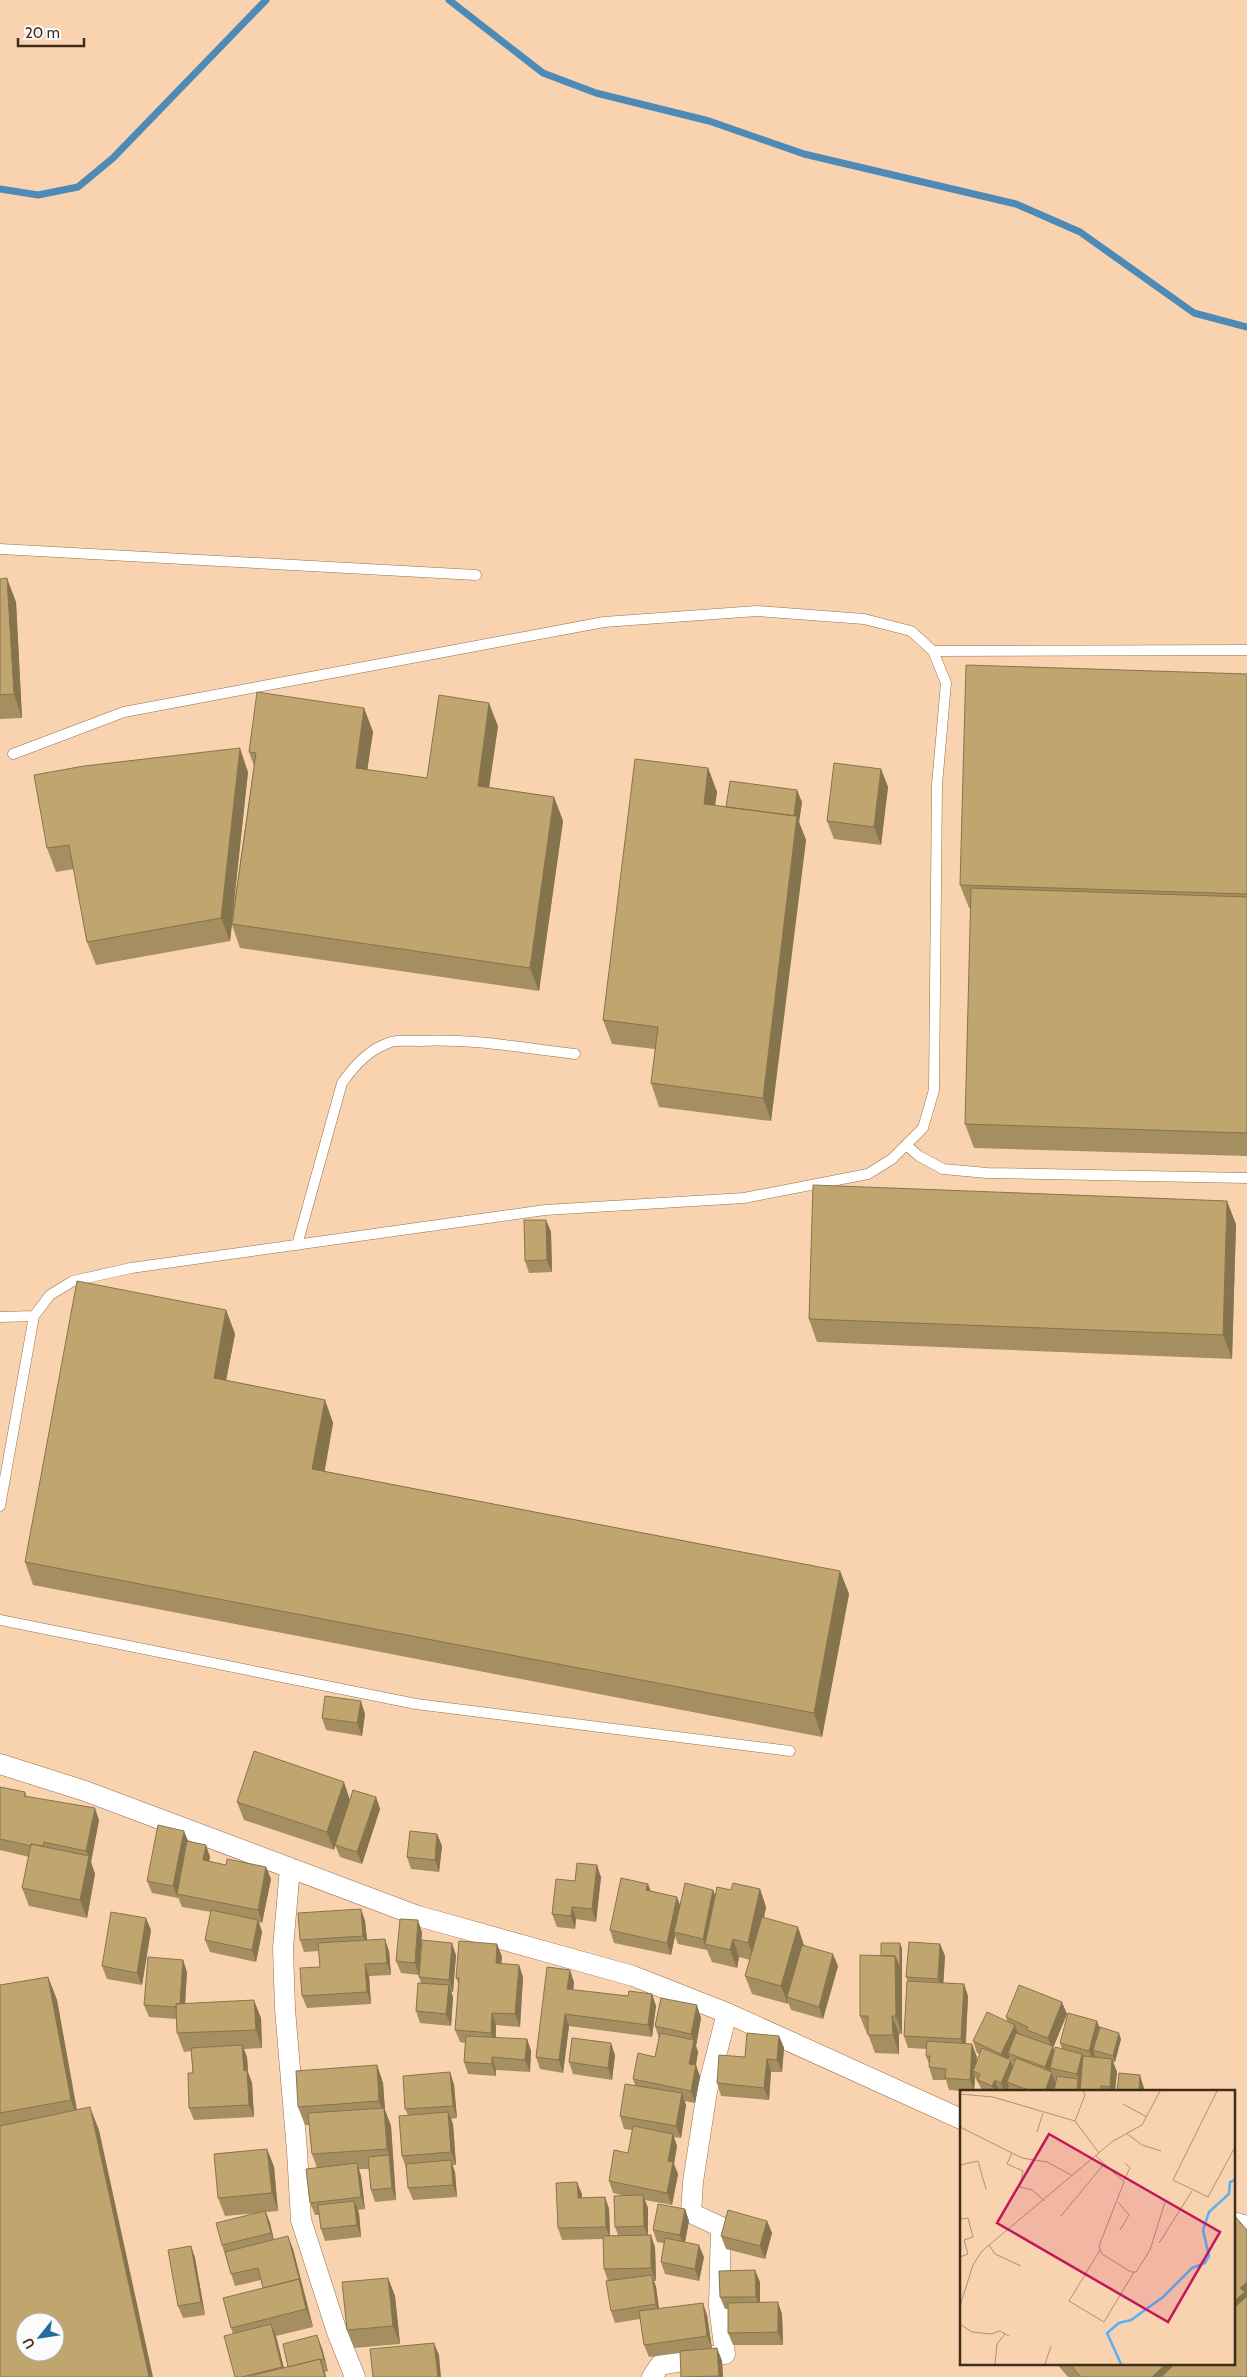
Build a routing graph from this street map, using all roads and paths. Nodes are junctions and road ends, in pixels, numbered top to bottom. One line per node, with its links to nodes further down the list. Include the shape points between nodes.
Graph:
1 (0, 548): 2 (lane)
2 (476, 575)
3 (1247, 650): 4 (lane)
4 (933, 651): 5 (lane, via 911,631 864,619 757,611 604,622 124,712); 7 (lane, via 946,683 937,785 934,1090 923,1128)
5 (13, 754)
6 (574, 1054): 9 (lane, via 431,1040 392,1042 371,1051 342,1083)
7 (906, 1145): 8 (lane, via 943,1169 987,1173); 9 (lane, via 892,1159 868,1174 744,1198 545,1210)
8 (1247, 1178)
9 (297, 1245): 10 (lane, via 131,1268 73,1281 50,1295)
10 (34, 1316): 11 (lane); 12 (lane)
11 (0, 1317)
12 (0, 1506)
13 (0, 1620): 14 (lane, via 416,1704)
14 (790, 1751)
15 (0, 1764): 16 (street, via 86,1791)
16 (290, 1868): 17 (street, via 418,1916 633,1976); 21 (street, via 283,1957 301,2220)
17 (727, 2013): 18 (street); 22 (street, via 707,2091 691,2213 721,2227 719,2306 725,2354 660,2365)
18 (960, 2119)
19 (1234, 2222): 20 (street)
20 (1247, 2226)
21 (355, 2377)
22 (652, 2377)

